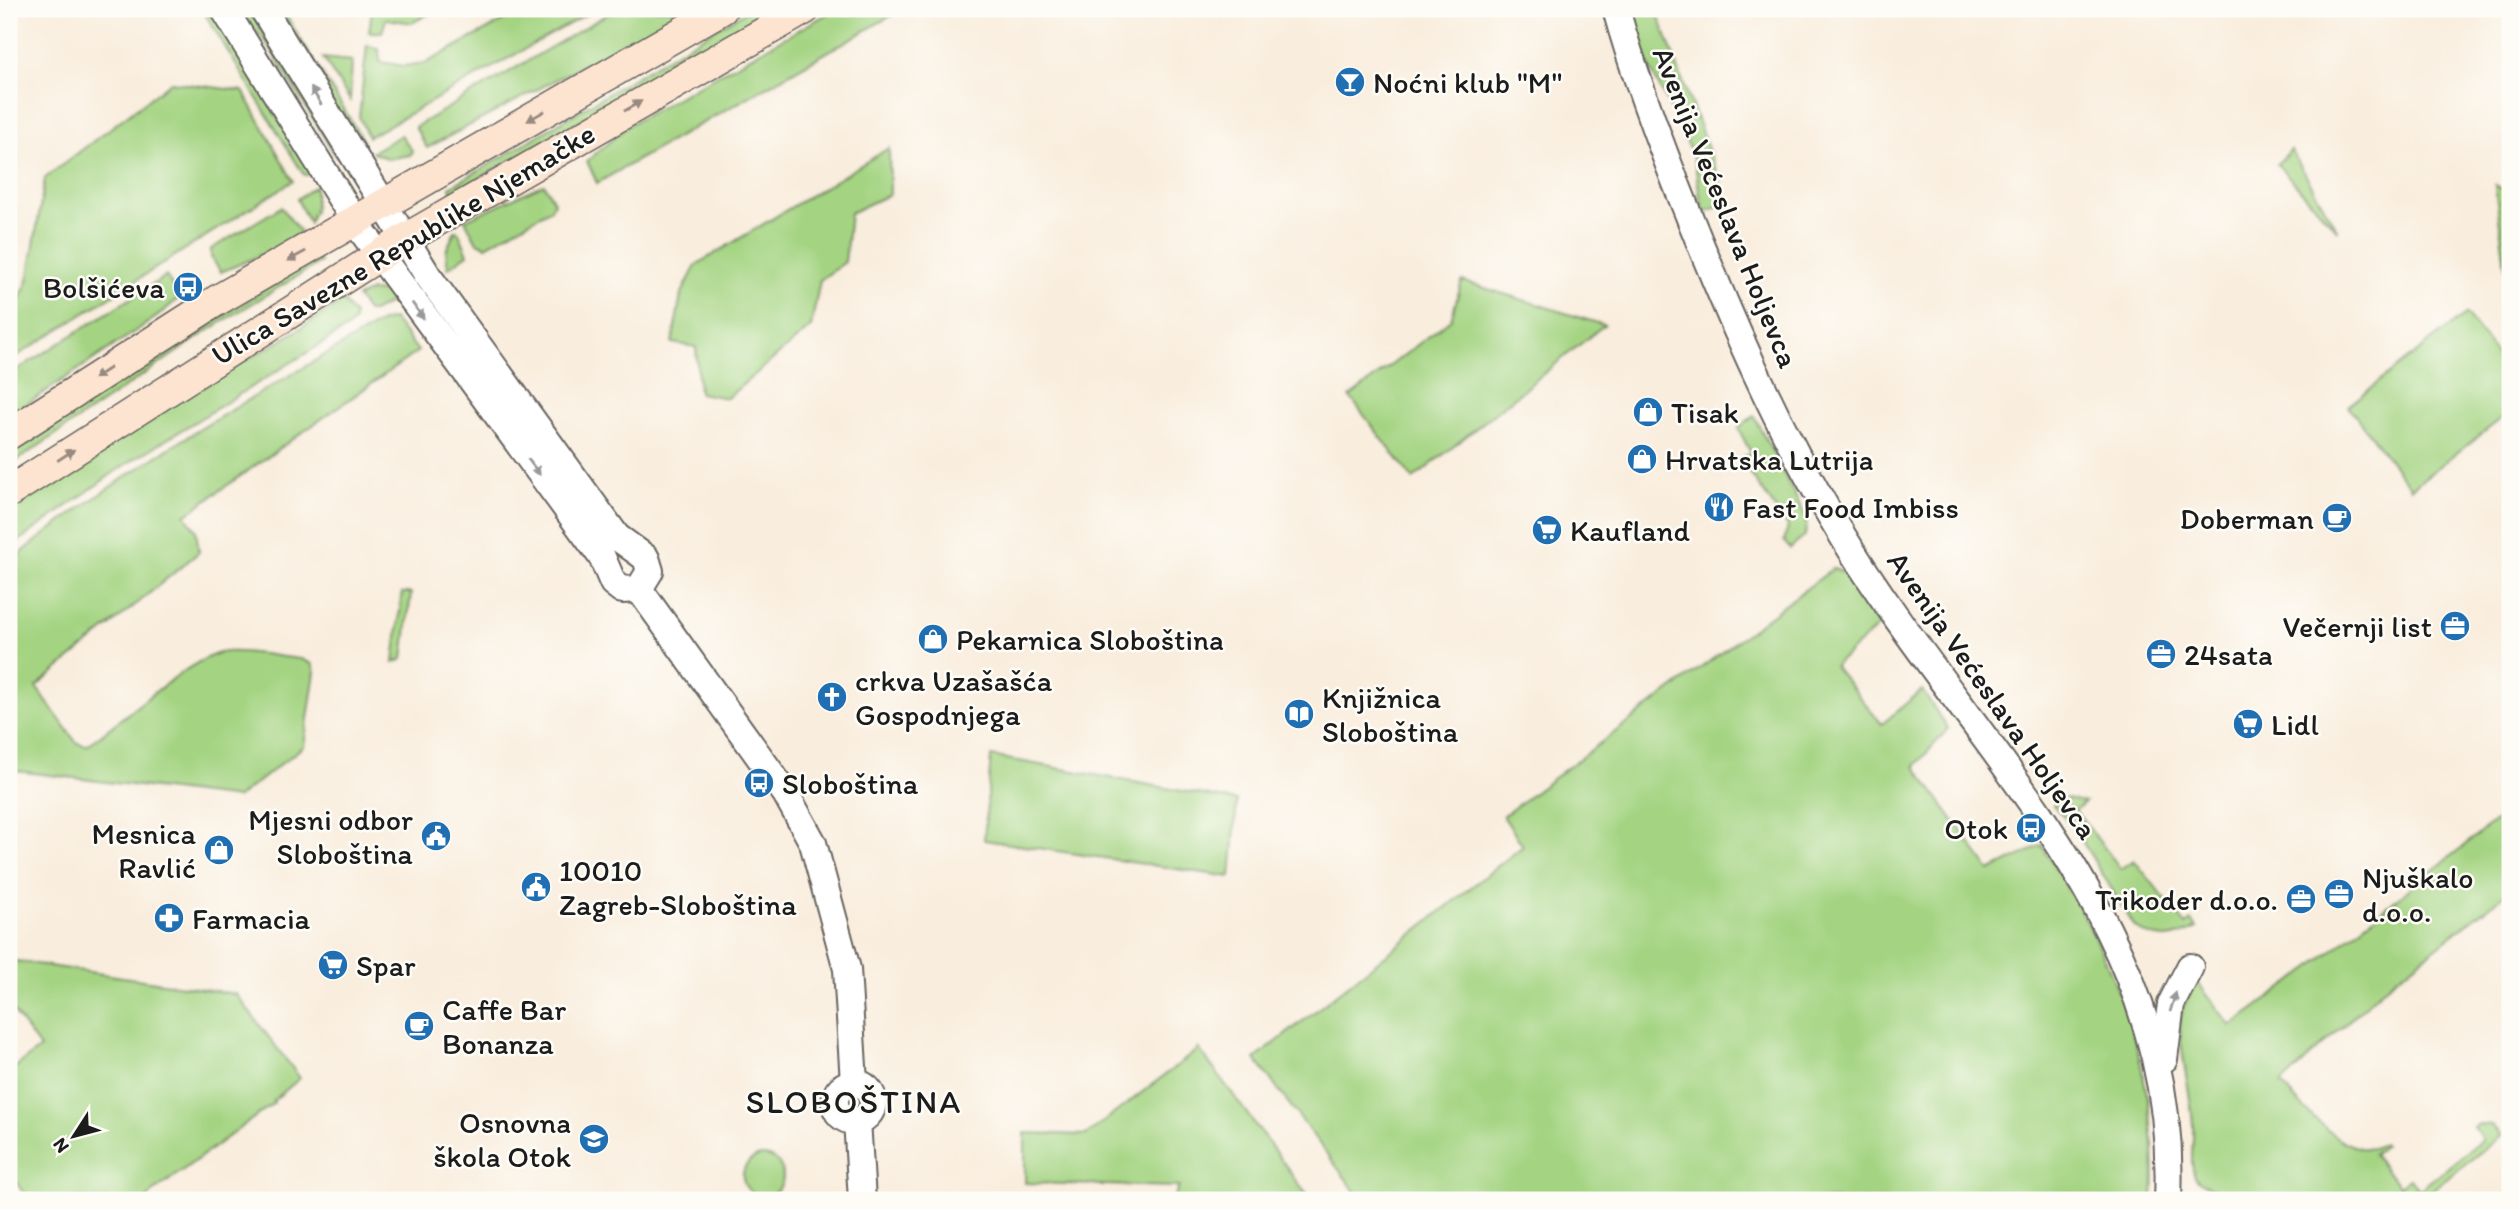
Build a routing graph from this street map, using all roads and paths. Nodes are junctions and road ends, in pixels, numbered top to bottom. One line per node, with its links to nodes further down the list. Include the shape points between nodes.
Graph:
1 (224, 9): 7 (street)
2 (263, 9): 6 (street, one-way to 2)
3 (722, 9): 6 (main road, Ulica Savezne Republike Njemačke, one-way to 6)
4 (805, 9): 8 (main road, Ulica Savezne Republike Njemačke, one-way to 4)
5 (1616, 9): 16 (street, Avenija Većeslava Holjevca, via 1657,137 1726,310 1786,438 1847,543 2034,804 2087,888 2135,989)
6 (384, 206): 7 (main road, Ulica Savezne Republike Njemačke); 8 (street)
7 (356, 223): 9 (street); 10 (main road, Ulica Savezne Republike Njemačke, one-way to 10, via 216,301)
8 (405, 239): 9 (main road, Ulica Savezne Republike Njemačke); 12 (street, via 593,504)
9 (379, 255): 11 (main road, Ulica Savezne Republike Njemačke, one-way to 9); 13 (street, one-way to 13)
10 (9, 434)
11 (9, 492)
12 (634, 551): 13 (street, via 616,556); 14 (street, via 646,558 650,571)
13 (609, 573): 14 (street, via 622,590)
14 (639, 589): 17 (street, via 786,794 813,843 847,968 854,1083 838,1091 835,1103 840,1114 857,1120)
15 (2190, 967): 16 (street, one-way to 15, via 2171,1004)
16 (2162, 1088): 18 (street, Avenija Većeslava Holjevca)
17 (861, 1189)
18 (2168, 1200)

